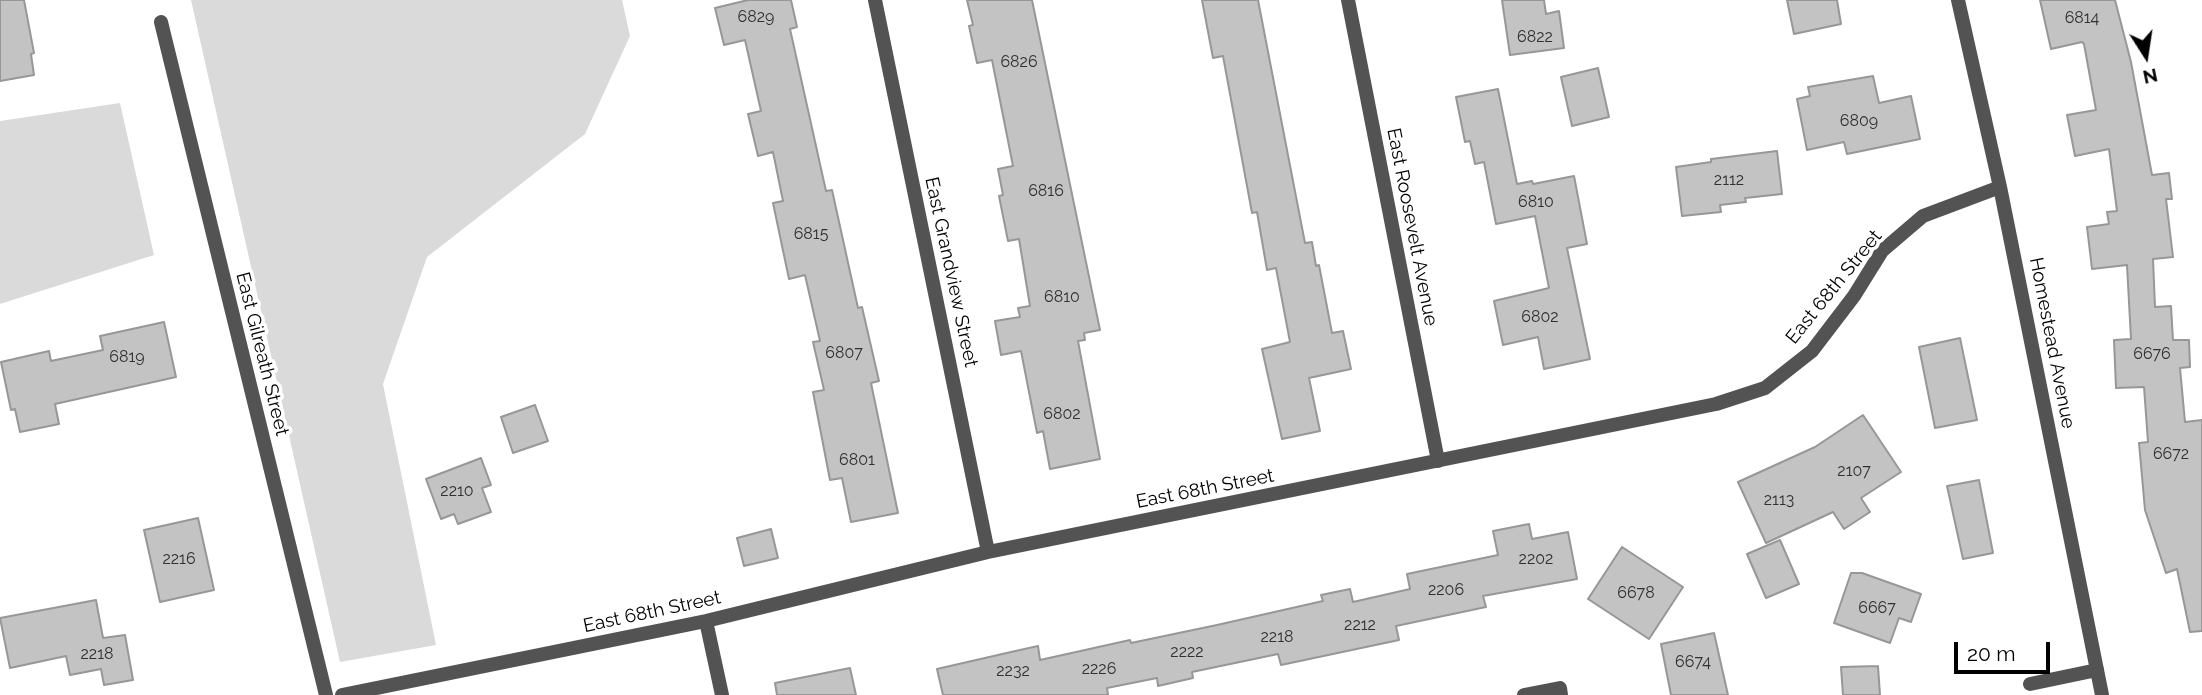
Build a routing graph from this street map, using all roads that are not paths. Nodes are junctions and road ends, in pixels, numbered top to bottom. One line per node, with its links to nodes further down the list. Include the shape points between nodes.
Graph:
1 (875, 0): 7 (street, East Grandview Street)
2 (1348, 0): 6 (street, East Roosevelt Avenue)
3 (1958, 0): 5 (street, Homestead Avenue)
4 (161, 22): 12 (street, East Gilreath Street)
5 (2000, 187): 6 (street, East 68th Street, via 1923,216 1882,251 1812,351 1765,388 1716,404); 9 (street, Homestead Avenue)
6 (1438, 461): 7 (street, East 68th Street)
7 (988, 552): 8 (street, East 68th Street)
8 (706, 621): 13 (street, East 68th Street); 14 (street)
9 (2097, 670): 10 (street); 16 (street, Homestead Avenue)
10 (2030, 684)
11 (1560, 691): 15 (street)
12 (326, 695)
13 (342, 695)
14 (722, 695)
15 (1524, 695)
16 (2102, 695)

